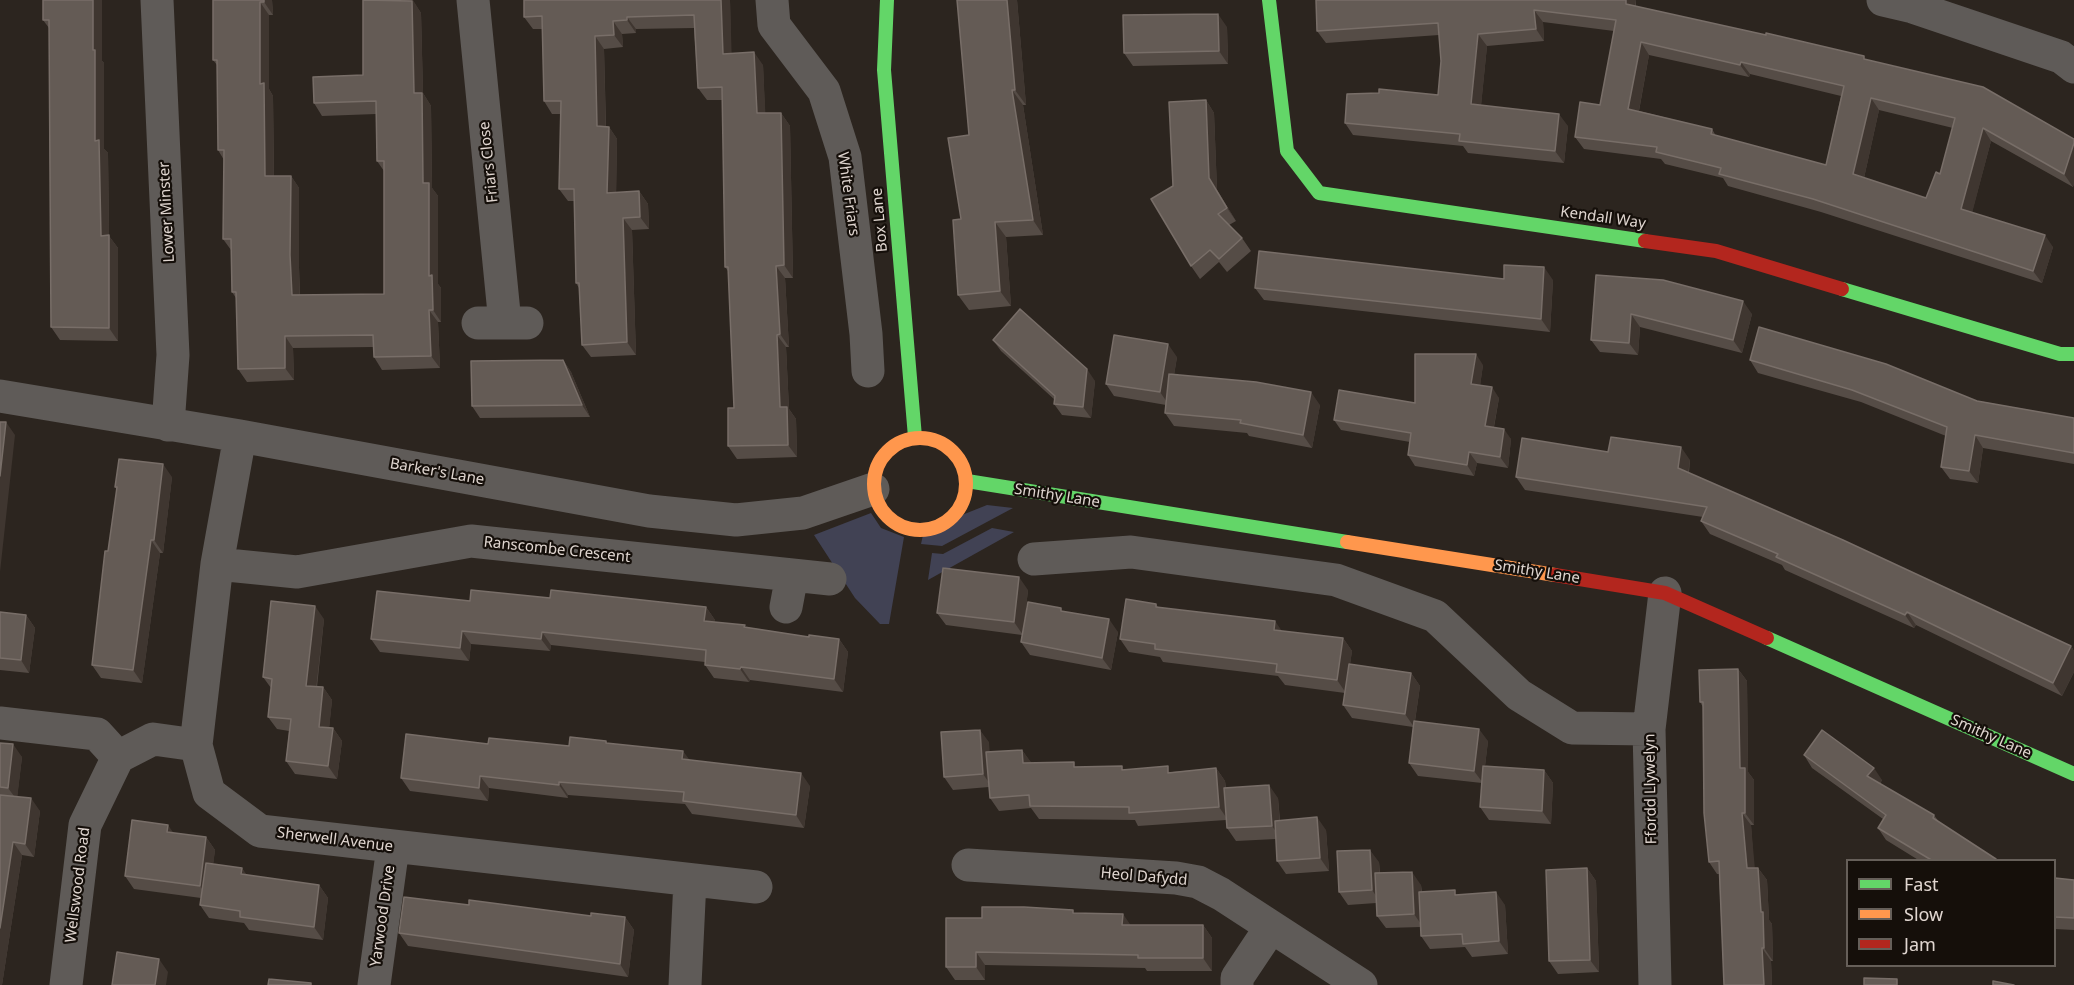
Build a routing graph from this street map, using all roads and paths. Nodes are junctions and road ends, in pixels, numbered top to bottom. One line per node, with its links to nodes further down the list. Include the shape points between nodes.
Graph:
1 (157, 0): 12 (street, Lower Minster, via 173,355)
2 (473, 0): 8 (street, Friars Close)
3 (772, 0): 10 (street, White Friars, via 774,25 824,91 845,157)
4 (887, 0): 14 (street, Box Lane, via 884,70)
5 (1269, 0): 9 (street, Kendall Way, via 1287,151 1319,194 1716,251 2060,354)
6 (1883, 0): 7 (street, via 2061,57)
7 (2074, 67)
8 (503, 323)
9 (2074, 354)
10 (868, 371)
11 (0, 396): 12 (street, Barker's Lane)
12 (168, 424): 13 (street, Barker's Lane)
13 (240, 436): 16 (street, Barker's Lane, via 649,511 736,520 803,513); 18 (street, Sherwell Avenue)
14 (915, 437): 15 (street, via 944,443 956,454); 16 (street, via 900,441 879,460)
15 (967, 481): 16 (street, via 965,495 952,518 928,530 899,526 886,516); 21 (street, Smithy Lane)
16 (873, 489)
17 (1034, 559): 24 (street, via 1131,552 1336,580 1435,616 1519,695 1572,728)
18 (217, 564): 19 (street, Ranscombe Crescent, via 297,572 471,541); 25 (street, Sherwell Avenue)
19 (792, 575): 20 (street, Ranscombe Crescent); 22 (street)
20 (830, 579)
21 (1665, 593): 24 (street, Ffordd Llywelyn); 27 (street, Smithy Lane)
22 (786, 607)
23 (0, 723): 26 (street, via 97,734)
24 (1649, 729): 38 (street, Ffordd Llywelyn)
25 (196, 745): 26 (street, via 153,739); 28 (street, Sherwell Avenue, via 209,793 260,831)
26 (118, 757): 33 (street, Wellswood Road, via 84,825)
27 (2074, 774)
28 (393, 847): 30 (street, Sherwell Avenue); 34 (street, Yarwood Drive)
29 (968, 865): 32 (street, Heol Dafydd, via 1198,882)
30 (690, 880): 31 (street, Sherwell Avenue); 35 (street)
31 (756, 887)
32 (1271, 927): 36 (street, via 1237,978); 37 (street, Heol Dafydd)
33 (66, 985)
34 (374, 985)
35 (685, 985)
36 (1237, 985)
37 (1361, 985)
38 (1655, 985)

